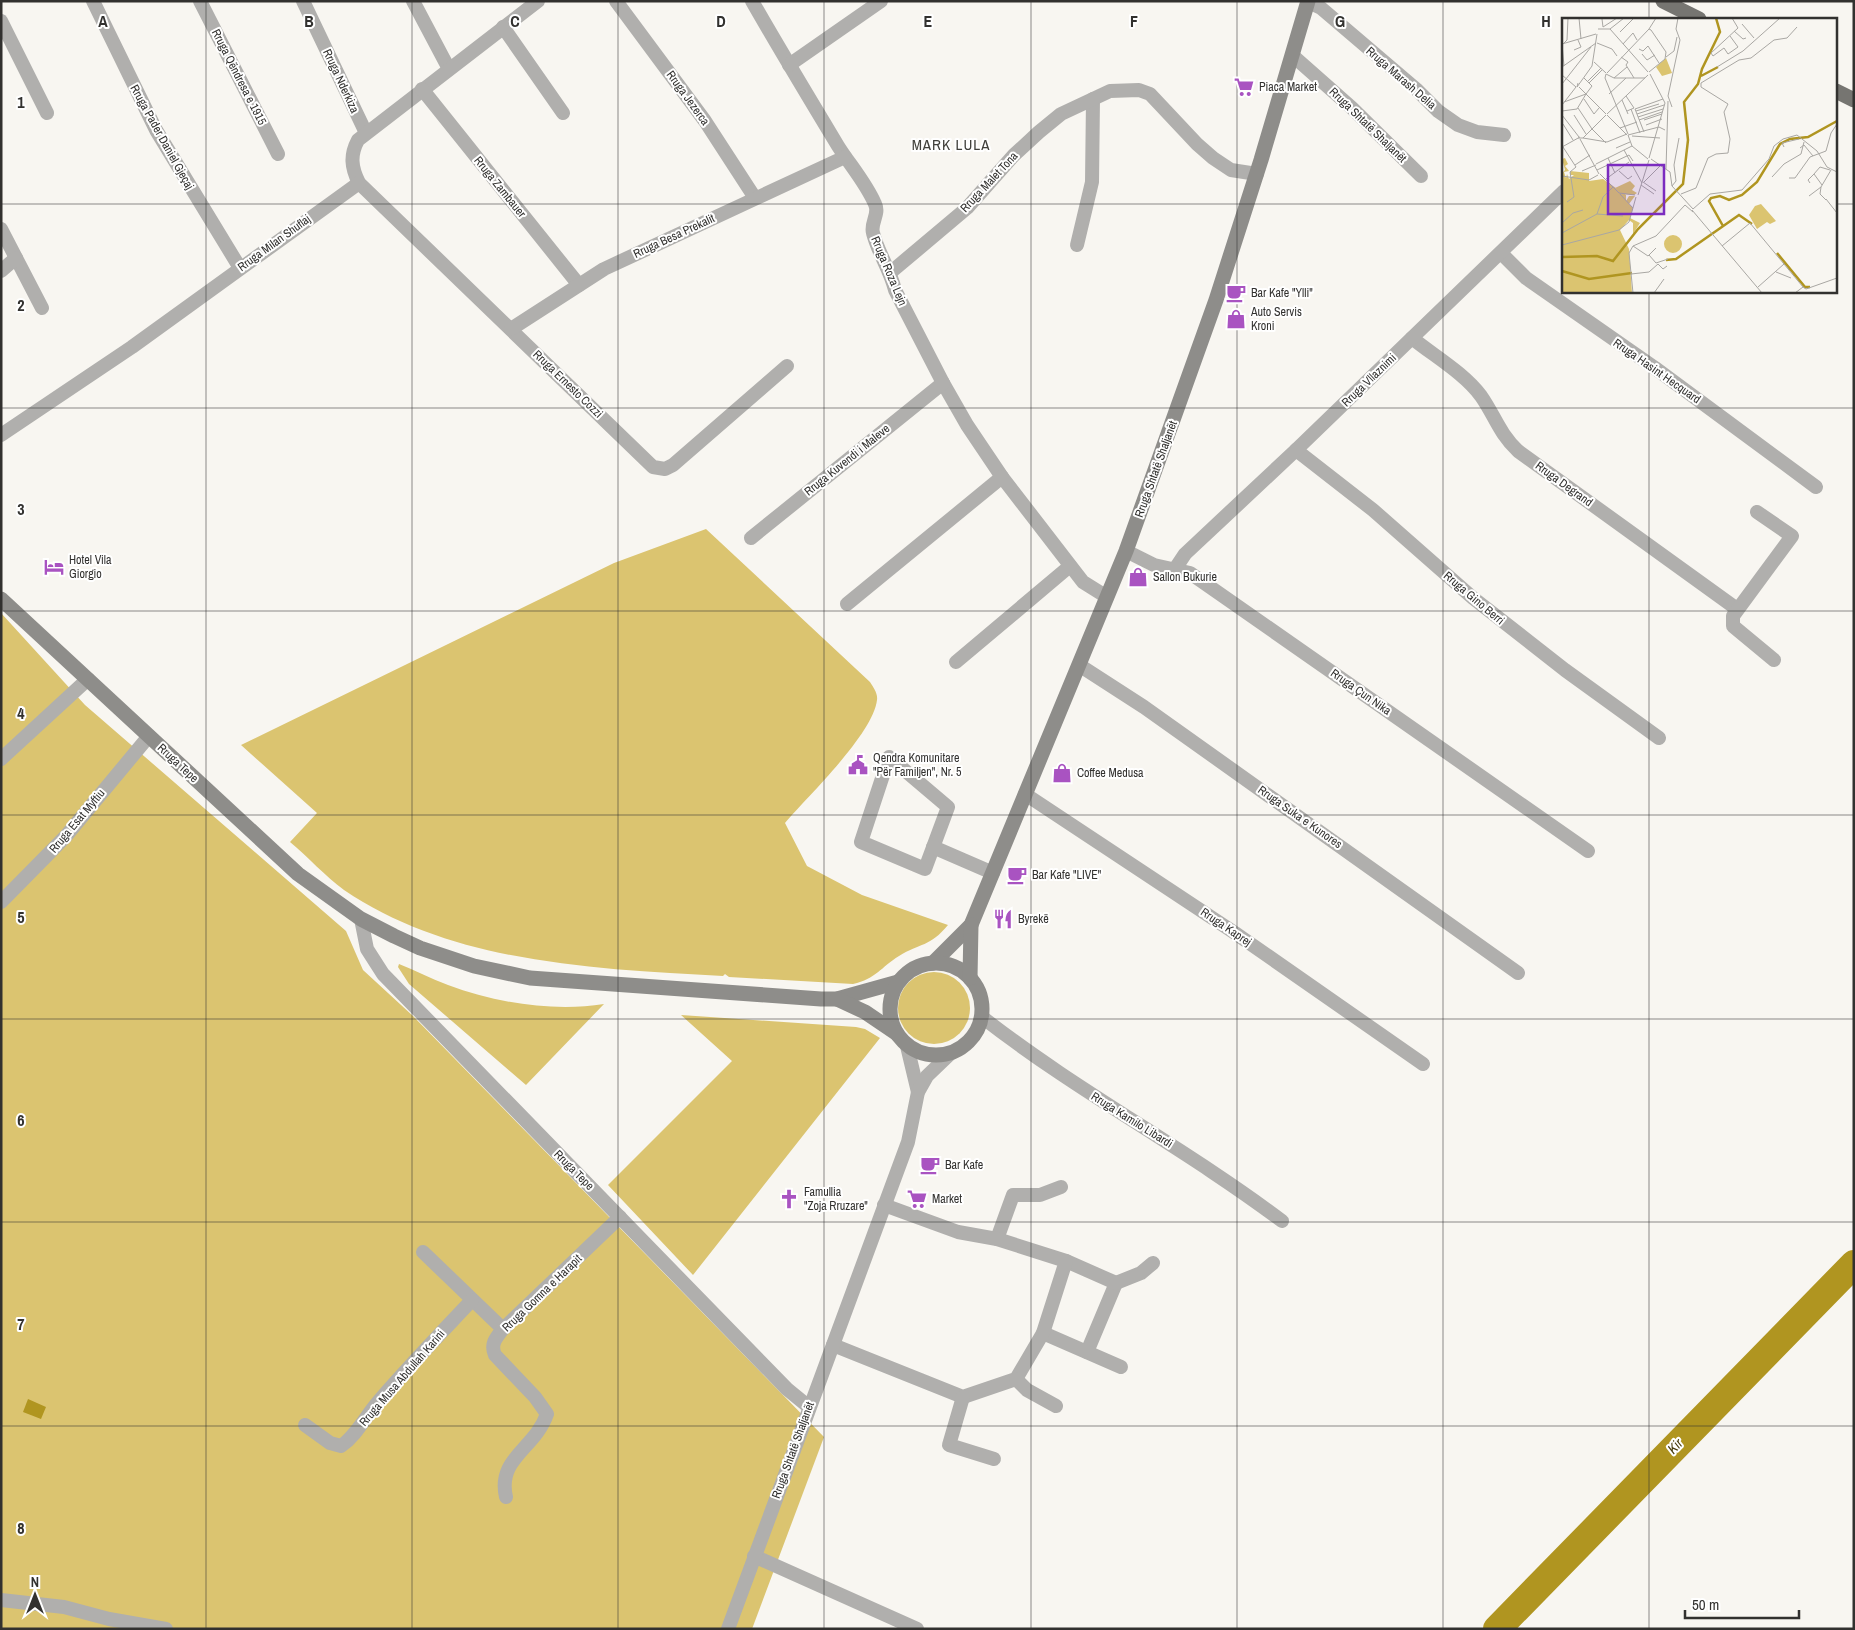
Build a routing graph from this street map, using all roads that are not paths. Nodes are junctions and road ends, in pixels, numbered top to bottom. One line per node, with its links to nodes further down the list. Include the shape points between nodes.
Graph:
1 (93, 1): 36 (street, Rruga Pader Daniel Gjeçaj, via 156,130)
2 (200, 1): 25 (street, Rruga Qëndresa e 1915)
3 (303, 1): 23 (street, Rruga Nderkiza)
4 (413, 1): 16 (street)
5 (616, 1): 31 (street, Rruga Jezerca, via 705,121)
6 (752, 1): 15 (street, Rruga Roza Lejn)
7 (881, 1): 15 (street)
8 (1663, 1): 11 (main road)
9 (1308, 2): 14 (main road, Rruga Shtatë Shaljanët); 24 (street, Rruga Marash Delia, via 1321,8 1438,111 1477,132)
10 (530, 4): 13 (street)
11 (1697, 18)
12 (1, 21): 21 (street)
13 (504, 27): 16 (street); 22 (street)
14 (1292, 55): 27 (main road, Rruga Shtatë Shaljanët); 28 (street, Rruga Shtatë Shaljanët)
15 (789, 65): 26 (street, Rruga Roza Lejn)
16 (449, 69): 17 (street)
17 (422, 89): 23 (street); 39 (street, Rruga Zambauer)
18 (1838, 92): 20 (main road)
19 (1093, 99): 27 (street, Rruga Malet Tona, via 1110,91 1139,90 1150,94 1213,158 1230,170); 33 (street, via 1092,182); 38 (street, Rruga Malet Tona, via 1061,114 1039,132 967,208)
20 (1854, 100)
21 (47, 113)
22 (563, 113)
23 (366, 133): 29 (street, via 352,150 352,170)
24 (1504, 135)
25 (278, 154)
26 (845, 157): 31 (street, Rruga Besa Prekalit); 38 (street, Rruga Roza Lejn, via 876,207 871,227)
27 (1256, 174): 51 (main road, Rruga Shtatë Shaljanët, via 1216,300)
28 (1421, 176)
29 (359, 183): 36 (street, Rruga Milan Shuflaj); 41 (street, Rruga Ernesto Cozzi)
30 (1562, 193): 34 (street, Rruga Vllaznimi)
31 (755, 198): 39 (street, Rruga Besa Prekalit, via 604,269)
32 (1, 229): 35 (street)
33 (1077, 245)
34 (1501, 253): 42 (street, Rruga Vllaznimi); 48 (street, Rruga Hasint Hecquard, via 1526,278 1656,368)
35 (16, 258): 37 (street); 40 (street)
36 (240, 268): 45 (street, Rruga Milan Shuflaj)
37 (1, 271)
38 (890, 272): 44 (street, Rruga Roza Lejn, via 895,290)
39 (579, 285): 41 (street, Rruga Besa Prekalit)
40 (42, 308)
41 (511, 329): 43 (street, Rruga Ernesto Cozzi, via 654,467 665,469)
42 (1412, 338): 46 (street, Rruga Vllaznimi); 57 (street, Rruga Degrand, via 1471,385 1504,438 1518,451)
43 (787, 366)
44 (943, 383): 47 (street, Rruga Roza Lejn); 50 (street, Rruga Kuvendi i Maleve)
45 (1, 435)
46 (1296, 450): 53 (street, Rruga Vllaznimi, via 1184,554); 63 (street, Rruga Gino Berri, via 1373,510 1473,598)
47 (1002, 477): 52 (street, Rruga Roza Lejn); 56 (street)
48 (1816, 487)
49 (1757, 512): 57 (street, via 1792,536)
50 (751, 538)
51 (1126, 551): 53 (street, Rruga Çun Nika, via 1154,565); 54 (main road, Rruga Shtatë Shaljanët)
52 (1070, 566): 54 (street, Rruga Roza Lejn, via 1083,582); 59 (street)
53 (1175, 568): 67 (street, Rruga Çun Nika, via 1190,573)
54 (1107, 597): 60 (main road, Rruga Shtatë Shaljanët)
55 (1, 599): 61 (main road, Rruga Tepe)
56 (847, 604)
57 (1738, 609): 58 (street, via 1732,626)
58 (1774, 660)
59 (956, 662)
60 (1079, 665): 65 (main road, Rruga Shtatë Shaljanët); 73 (street, Rruga Suka e Kunores, via 1144,707)
61 (88, 679): 62 (main road, Rruga Tepe); 64 (street)
62 (149, 736): 69 (street, Rruga Esat Myftiu, via 66,836); 70 (main road, Rruga Tepe, via 298,874)
63 (1659, 738)
64 (1, 759)
65 (1026, 794): 68 (main road, Rruga Shtatë Shaljanët); 81 (street, Rruga Kaprej, via 1235,933)
66 (933, 848): 66 (street, via 925,869 861,842 889,757 948,807); 68 (street)
67 (1588, 851)
68 (992, 873): 71 (main road, Rruga Shtatë Shaljanët)
69 (1, 902)
70 (361, 919): 76 (main road, Rruga Tepe, via 420,948 474,966 530,978); 85 (street, Rruga Tepe, via 367,949 382,974)
71 (971, 925): 72 (main road, Rruga Shtatë Shaljanët); 74 (main road, Rruga Shtatë Shaljanët)
72 (933, 963): 74 (main road, via 954,966); 75 (main road, via 913,968)
73 (1518, 973)
74 (970, 978): 77 (main road, via 980,996)
75 (898, 982): 76 (main road, Rruga Tepe); 78 (main road, via 890,998 889,1016)
76 (837, 999): 78 (main road, Rruga Tepe)
77 (982, 1017): 80 (main road, via 976,1033 964,1046); 86 (street, Rruga Kamilo Libardi, via 1046,1065 1228,1181)
78 (896, 1033): 79 (main road)
79 (907, 1046): 80 (main road, via 936,1056); 82 (street, Rruga Shtatë Shaljanët)
80 (951, 1053): 82 (street, Rruga Shtatë Shaljanët, via 927,1076)
81 (1423, 1064)
82 (918, 1092): 84 (street, Rruga Shtatë Shaljanët, via 908,1142)
83 (1061, 1187): 87 (street, via 1040,1195 1013,1195)
84 (884, 1205): 87 (street, via 958,1232); 95 (street, Rruga Shtatë Shaljanët)
85 (620, 1217): 93 (street, Rruga Gomna e Harapit); 101 (street, Rruga Tepe)
86 (1282, 1221)
87 (997, 1239): 89 (street)
88 (423, 1252): 92 (street)
89 (1066, 1261): 91 (street); 94 (street)
90 (1153, 1263): 91 (street, via 1141,1273)
91 (1116, 1283): 96 (street)
92 (472, 1300): 93 (street); 102 (street, Rruga Musa Abdullah Karini, via 410,1365 364,1418 349,1441 341,1446 330,1443)
93 (503, 1329): 104 (street, Rruga Gomna e Harapit, via 494,1341 495,1355 547,1414 529,1444 509,1466 504,1477)
94 (1043, 1333): 96 (street); 98 (street)
95 (832, 1345): 99 (street); 101 (street, Rruga Shtatë Shaljanët)
96 (1087, 1352): 97 (street)
97 (1121, 1367)
98 (1016, 1380): 99 (street); 100 (street)
99 (962, 1397): 103 (street, via 949,1445)
100 (1056, 1406)
101 (809, 1407): 105 (street, Rruga Shtatë Shaljanët)
102 (305, 1425)
103 (994, 1459)
104 (506, 1497)
105 (754, 1556): 108 (street, Rruga Shtatë Shaljanët); 109 (street)
106 (1, 1600): 107 (street, via 64,1607)
107 (166, 1629)
108 (728, 1629)
109 (916, 1629)

